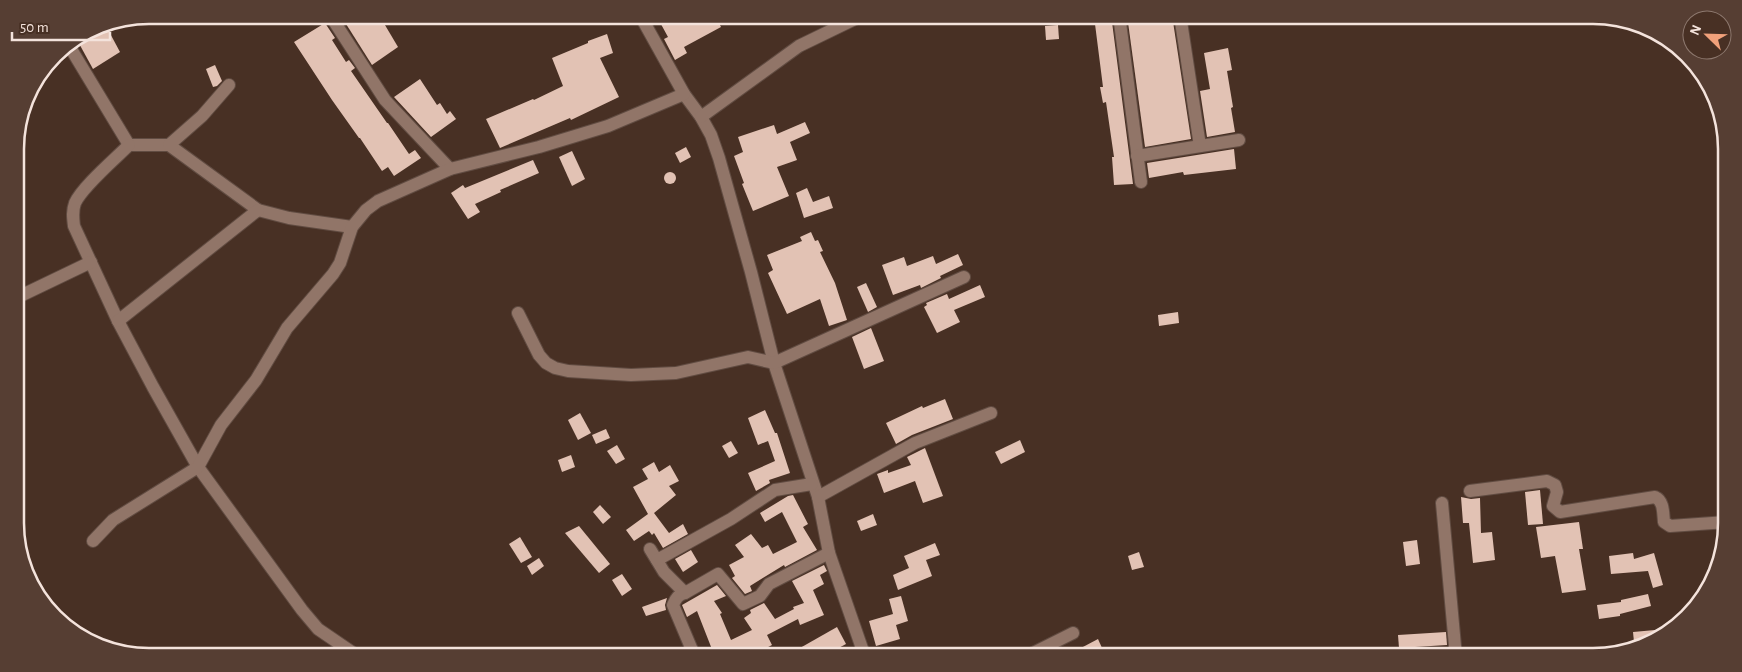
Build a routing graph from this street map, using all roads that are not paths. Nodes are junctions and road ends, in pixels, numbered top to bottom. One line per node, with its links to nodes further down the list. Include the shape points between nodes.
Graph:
1 (336, 24): 15 (street, via 385,100)
2 (645, 24): 8 (street)
3 (845, 24): 9 (street, via 800,46)
4 (1120, 24): 14 (street)
5 (1181, 24): 13 (street)
6 (72, 50): 11 (street)
7 (229, 85): 12 (street, via 202,116)
8 (684, 94): 9 (street); 15 (street, via 608,126)
9 (701, 117): 24 (street, via 720,161)
10 (1239, 140): 13 (street)
11 (129, 145): 12 (street); 19 (street, via 75,203 72,214 74,226)
12 (169, 145): 17 (street)
13 (1200, 146): 14 (street)
14 (1137, 156): 16 (street)
15 (450, 169): 18 (street, via 378,201)
16 (1141, 182)
17 (258, 210): 18 (street); 23 (street)
18 (352, 227): 26 (street, via 340,263 287,328 256,380 221,425)
19 (90, 262): 21 (street); 23 (street)
20 (964, 277): 24 (street)
21 (24, 294)
22 (518, 313): 24 (street, via 539,355 555,368 568,371 631,376 676,374 748,357)
23 (118, 320): 26 (street)
24 (774, 363): 27 (street)
25 (991, 413): 29 (street, via 916,443)
26 (198, 467): 32 (street, via 113,520); 38 (street, via 302,610 318,628)
27 (812, 484): 29 (street); 35 (street, via 775,490 731,519)
28 (1470, 491): 31 (street, via 1547,481 1556,484 1553,506 1560,512 1655,497 1662,504 1664,522 1670,526)
29 (818, 497): 34 (street)
30 (1442, 503): 42 (street)
31 (1718, 523)
32 (93, 541)
33 (650, 549): 35 (street)
34 (829, 553): 36 (street, via 769,584 760,596 743,604 718,574); 40 (street)
35 (656, 560): 36 (street)
36 (685, 593): 39 (street, via 675,598 673,605)
37 (1073, 633): 41 (street)
38 (346, 648)
39 (690, 648)
40 (862, 648)
41 (1043, 648)
42 (1455, 648)

